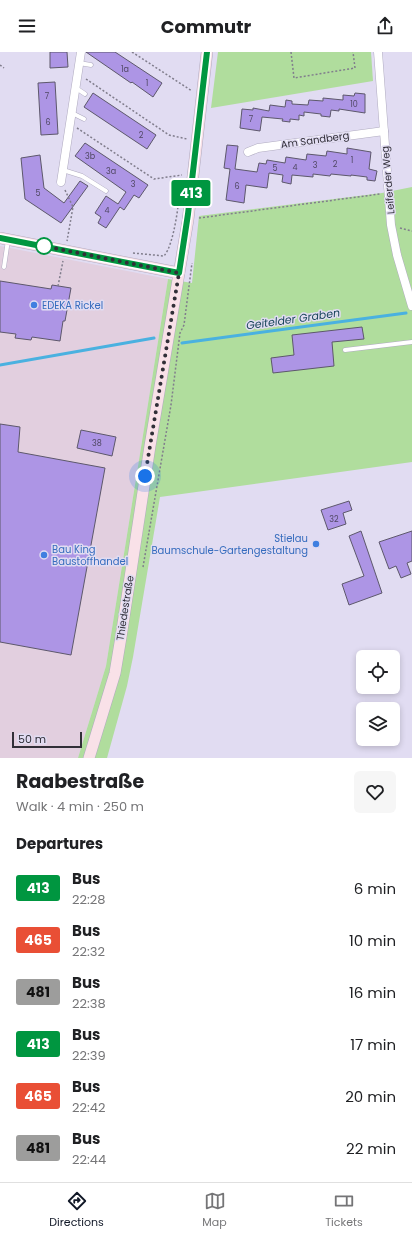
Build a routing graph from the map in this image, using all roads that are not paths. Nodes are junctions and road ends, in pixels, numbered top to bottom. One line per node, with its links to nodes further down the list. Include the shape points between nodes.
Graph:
1 (81, 52): 4 (street)
2 (207, 52): 17 (street, Thiedestraße)
3 (378, 52): 10 (street, Leiferder Weg)
4 (79, 63): 5 (lane); 6 (street)
5 (91, 65)
6 (75, 88): 7 (lane); 8 (street)
7 (85, 94)
8 (72, 113): 9 (lane); 12 (street)
9 (84, 119)
10 (384, 131): 11 (street, Am Sandberg, via 258,148); 18 (street, Leiferder Weg, via 391,225)
11 (248, 152)
12 (62, 170): 13 (street); 14 (lane, via 82,176)
13 (61, 182)
14 (106, 191)
15 (4, 239): 16 (lane); 17 (street, via 66,246)
16 (4, 267)
17 (179, 273): 21 (street, Thiedestraße, via 115,673)
18 (412, 306)
19 (412, 342): 20 (lane)
20 (346, 350)
21 (89, 758)

